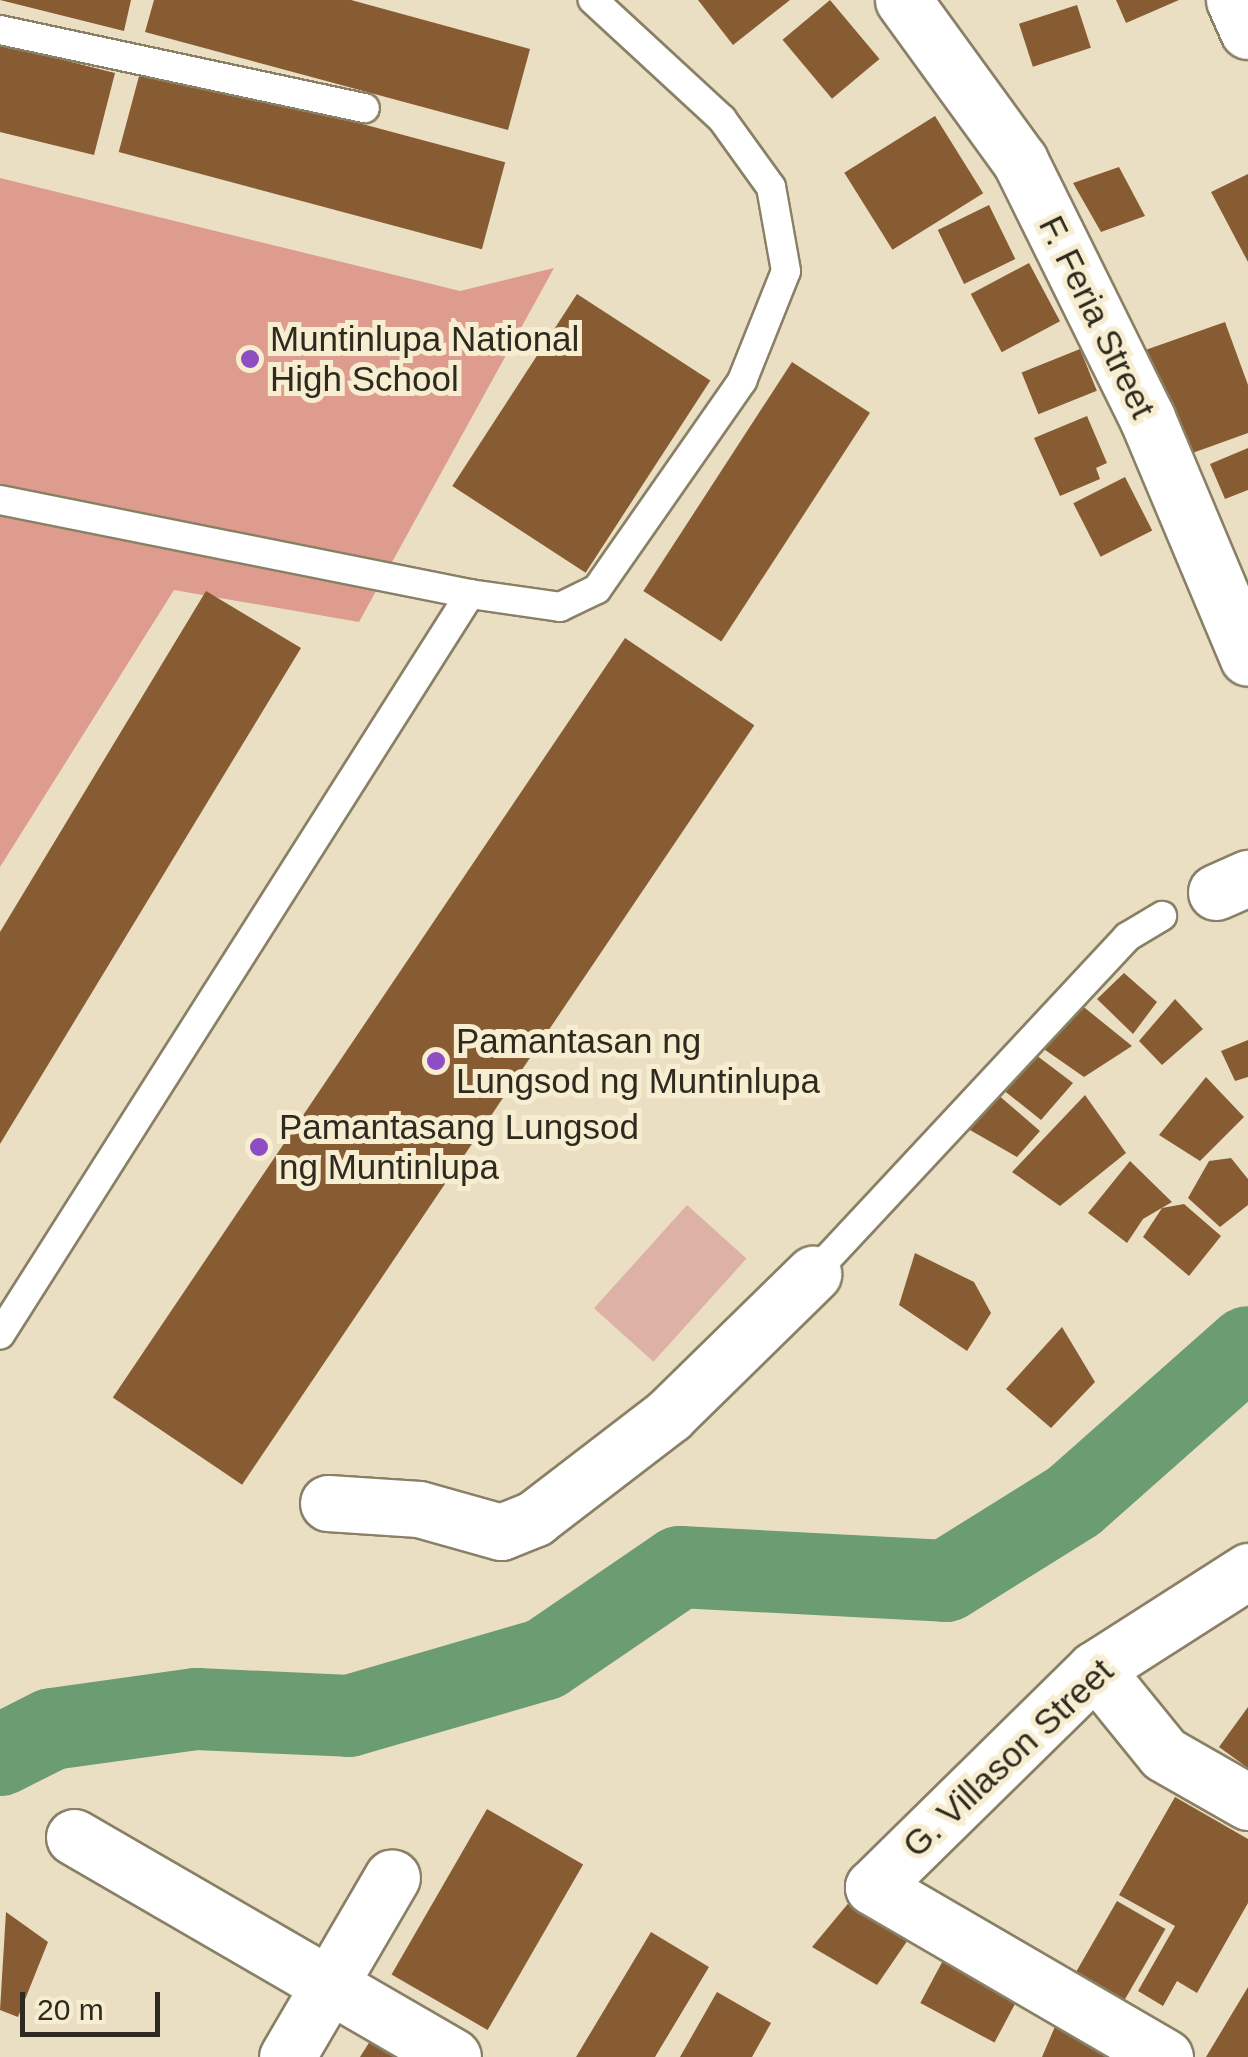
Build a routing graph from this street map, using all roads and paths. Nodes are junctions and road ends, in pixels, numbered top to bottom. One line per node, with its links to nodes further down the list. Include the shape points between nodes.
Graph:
1 (593, 0): 8 (lane, via 722,119 762,174 786,271 742,381 598,589 560,607)
2 (903, 0): 9 (street, F. Feria Street, via 1020,160 1148,418)
3 (1234, 0): 5 (street)
4 (0, 30): 6 (lane)
5 (1248, 31)
6 (365, 108)
7 (0, 500): 8 (lane)
8 (470, 594): 12 (lane)
9 (1248, 658)
10 (1162, 916): 11 (lane, via 1127,937)
11 (813, 1274): 13 (street, via 656,1426 534,1518 500,1532 420,1509)
12 (0, 1335)
13 (328, 1503)
14 (1248, 1571): 15 (street, G. Villason Street)
15 (1094, 1670): 16 (street, via 1164,1754); 22 (street, G. Villason Street, via 873,1886)
16 (1248, 1802)
17 (74, 1836): 19 (street)
18 (392, 1877): 19 (street)
19 (329, 1985): 20 (street); 21 (street)
20 (287, 2057)
21 (454, 2057)
22 (1164, 2057)

